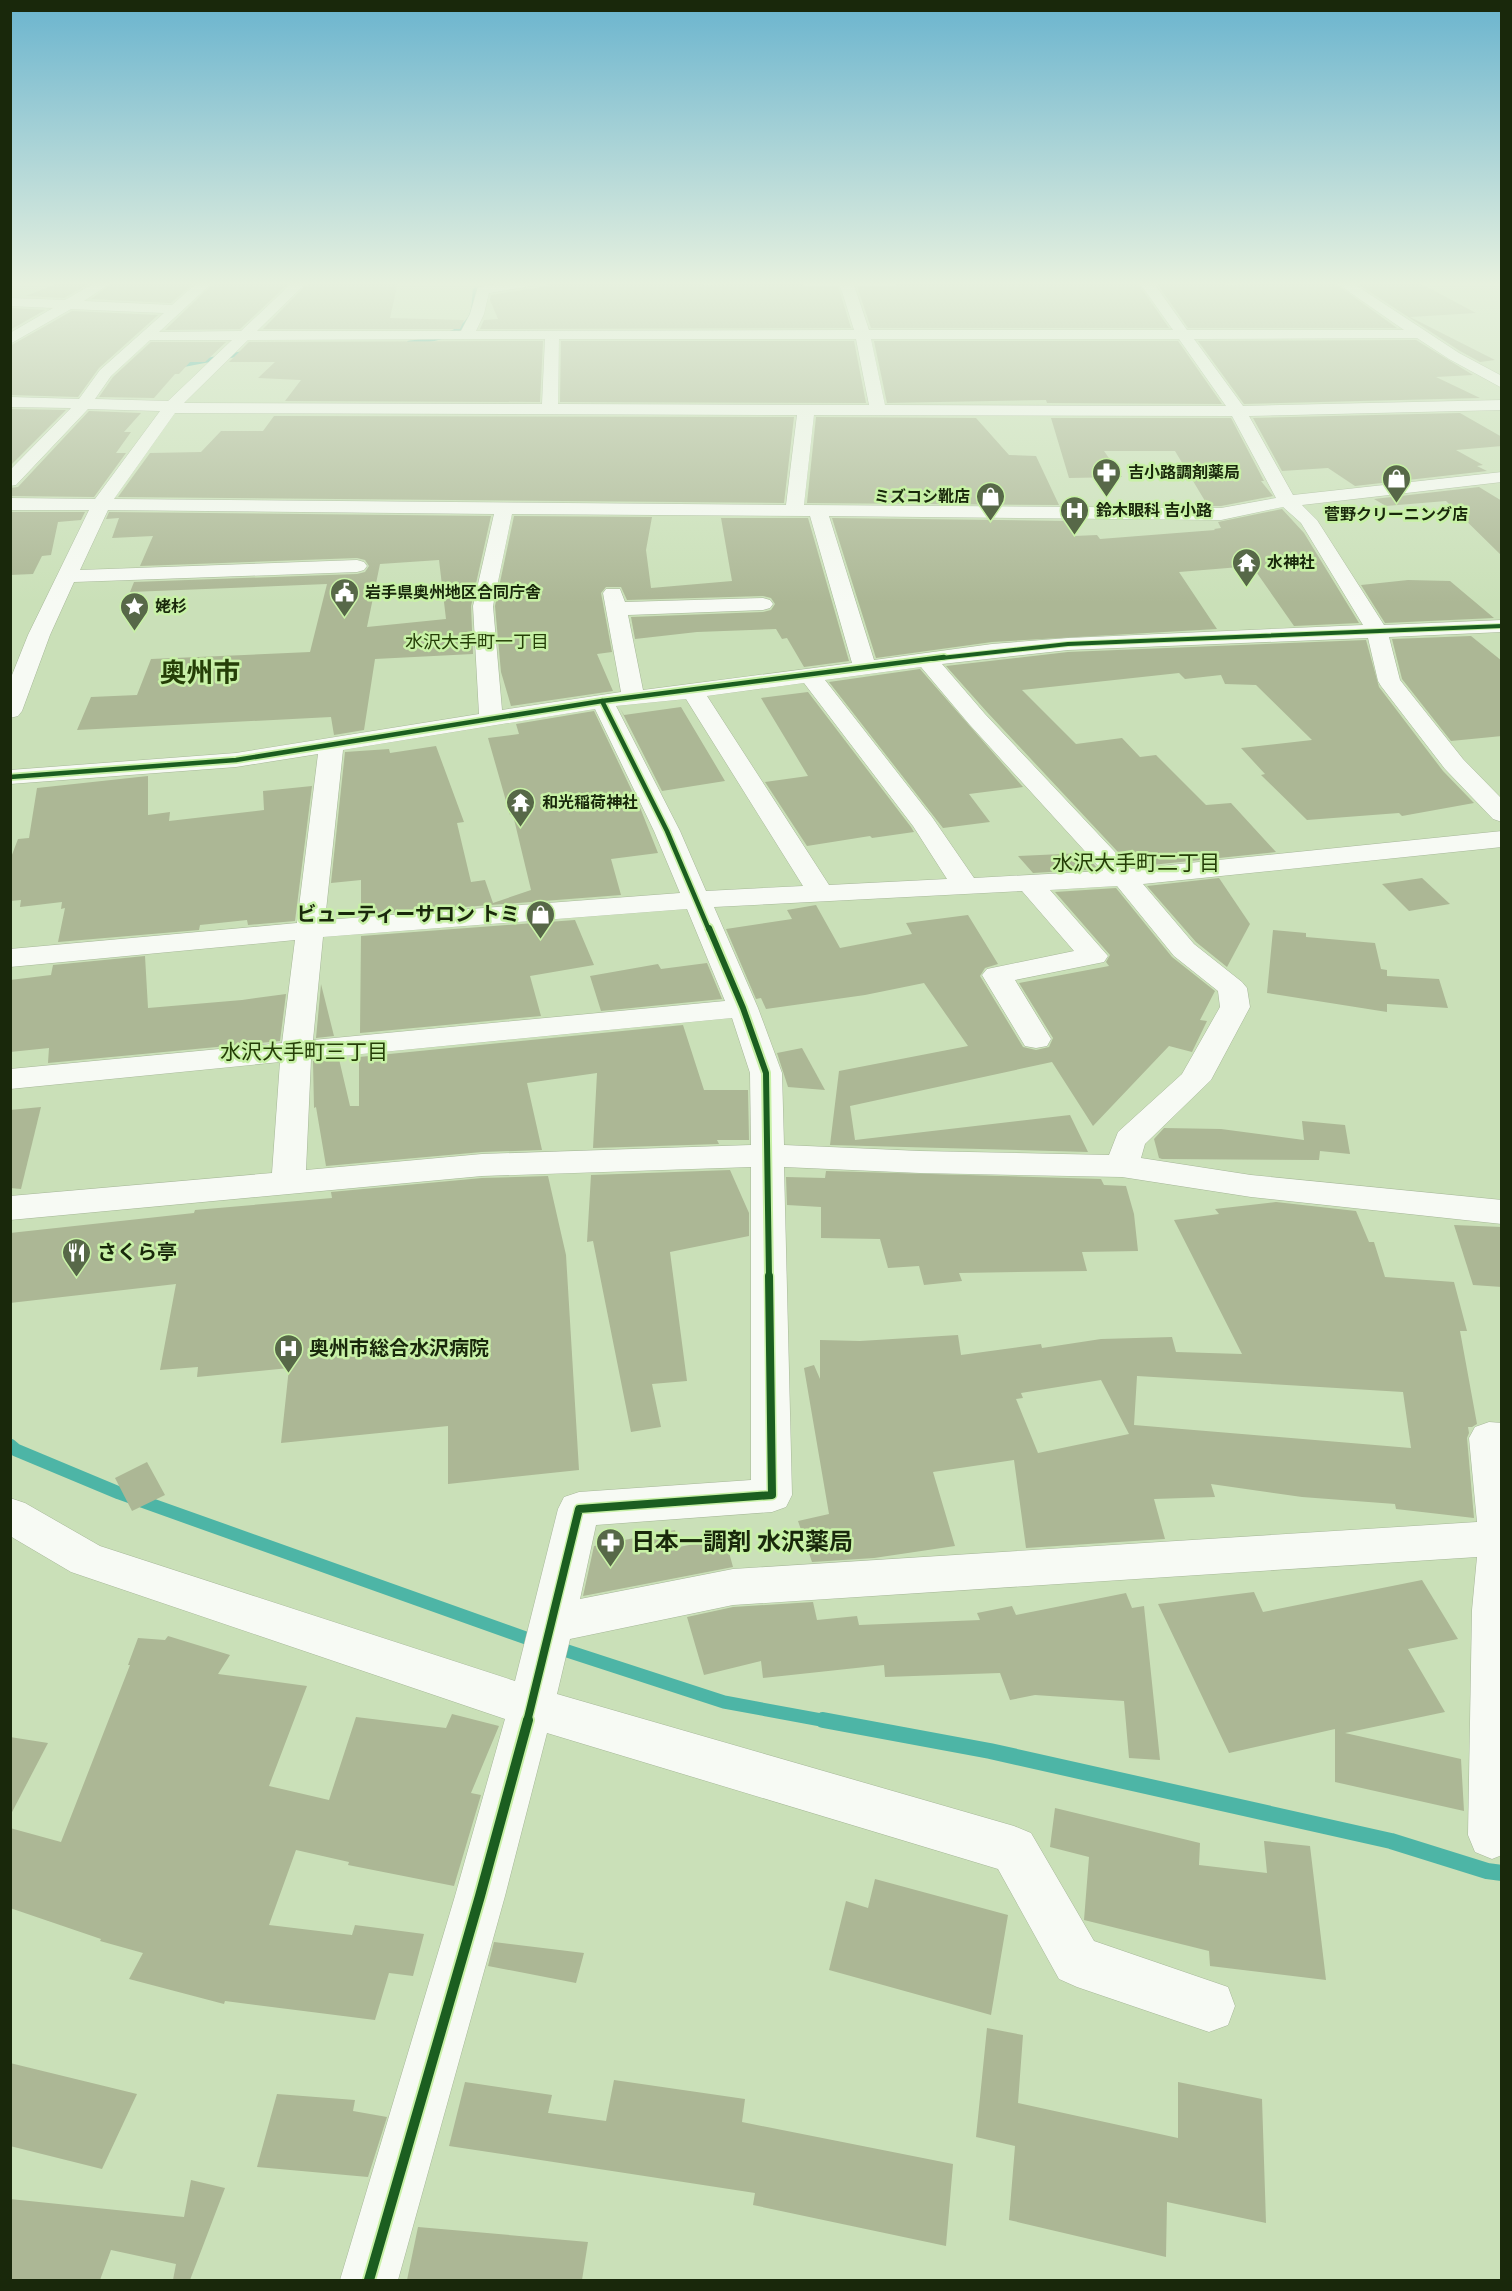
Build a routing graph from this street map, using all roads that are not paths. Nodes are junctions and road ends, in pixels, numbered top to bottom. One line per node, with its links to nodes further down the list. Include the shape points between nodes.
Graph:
1 (94, 389): 7 (street)
2 (190, 389): 9 (street)
3 (551, 389): 10 (street)
4 (874, 389): 12 (street)
5 (1222, 389): 13 (street)
6 (10, 402): 7 (street)
7 (84, 404): 9 (street); 15 (street)
8 (1502, 405): 13 (street)
9 (171, 407): 10 (street); 17 (street)
10 (550, 409): 11 (street)
11 (806, 409): 12 (street); 20 (street)
12 (878, 410): 13 (street)
13 (1238, 411): 16 (street)
14 (1502, 477): 16 (street)
15 (10, 481)
16 (1287, 501): 21 (street, via 1221,514); 26 (street, via 1308,520)
17 (102, 503): 18 (street); 19 (street); 23 (street)
18 (10, 504)
19 (504, 508): 20 (street); 33 (street, via 483,606)
20 (795, 511): 21 (street)
21 (818, 511): 28 (street)
22 (357, 566): 23 (street)
23 (67, 576): 32 (street)
24 (763, 604): 31 (street, via 615,601)
25 (1502, 626): 26 (street)
26 (1377, 631): 27 (street, via 1068,644); 36 (street, via 1389,681 1454,764)
27 (927, 660): 28 (street); 38 (street, via 984,728)
28 (864, 668): 29 (street)
29 (810, 675): 30 (street); 40 (street, via 923,822)
30 (693, 691): 31 (street); 41 (street)
31 (618, 699): 33 (street); 42 (street)
32 (10, 711)
33 (491, 720): 34 (street)
34 (331, 747): 35 (street, via 236,760); 43 (street)
35 (10, 777)
36 (1502, 814)
37 (1502, 838): 38 (street)
38 (1124, 878): 39 (street); 50 (street, via 1184,950 1232,988 1235,1007 1195,1080 1130,1140)
39 (1028, 882): 40 (street); 46 (street, via 1094,956 997,975)
40 (965, 885): 41 (street)
41 (821, 893): 42 (street)
42 (696, 900): 43 (street); 45 (street)
43 (310, 930): 44 (street); 47 (street)
44 (10, 958)
45 (743, 1008): 47 (street); 49 (street, via 766,1073)
46 (1036, 1039)
47 (296, 1052): 48 (street); 51 (street)
48 (10, 1079)
49 (767, 1155): 50 (street); 51 (street, via 482,1165); 58 (street, via 772,1495 579,1509)
50 (1122, 1166): 53 (street, via 1251,1186)
51 (288, 1183): 52 (street)
52 (10, 1208)
53 (1502, 1212)
54 (1502, 1439): 56 (street, via 1489,1438)
55 (10, 1515): 59 (street, via 86,1559)
56 (1500, 1538): 57 (street); 58 (street, via 733,1587)
57 (1498, 1611): 60 (street)
58 (553, 1623): 59 (street)
59 (530, 1707): 61 (street, via 1014,1850 1077,1961); 62 (street, via 473,1924)
60 (1492, 1835)
61 (1209, 2006)
62 (369, 2280)

